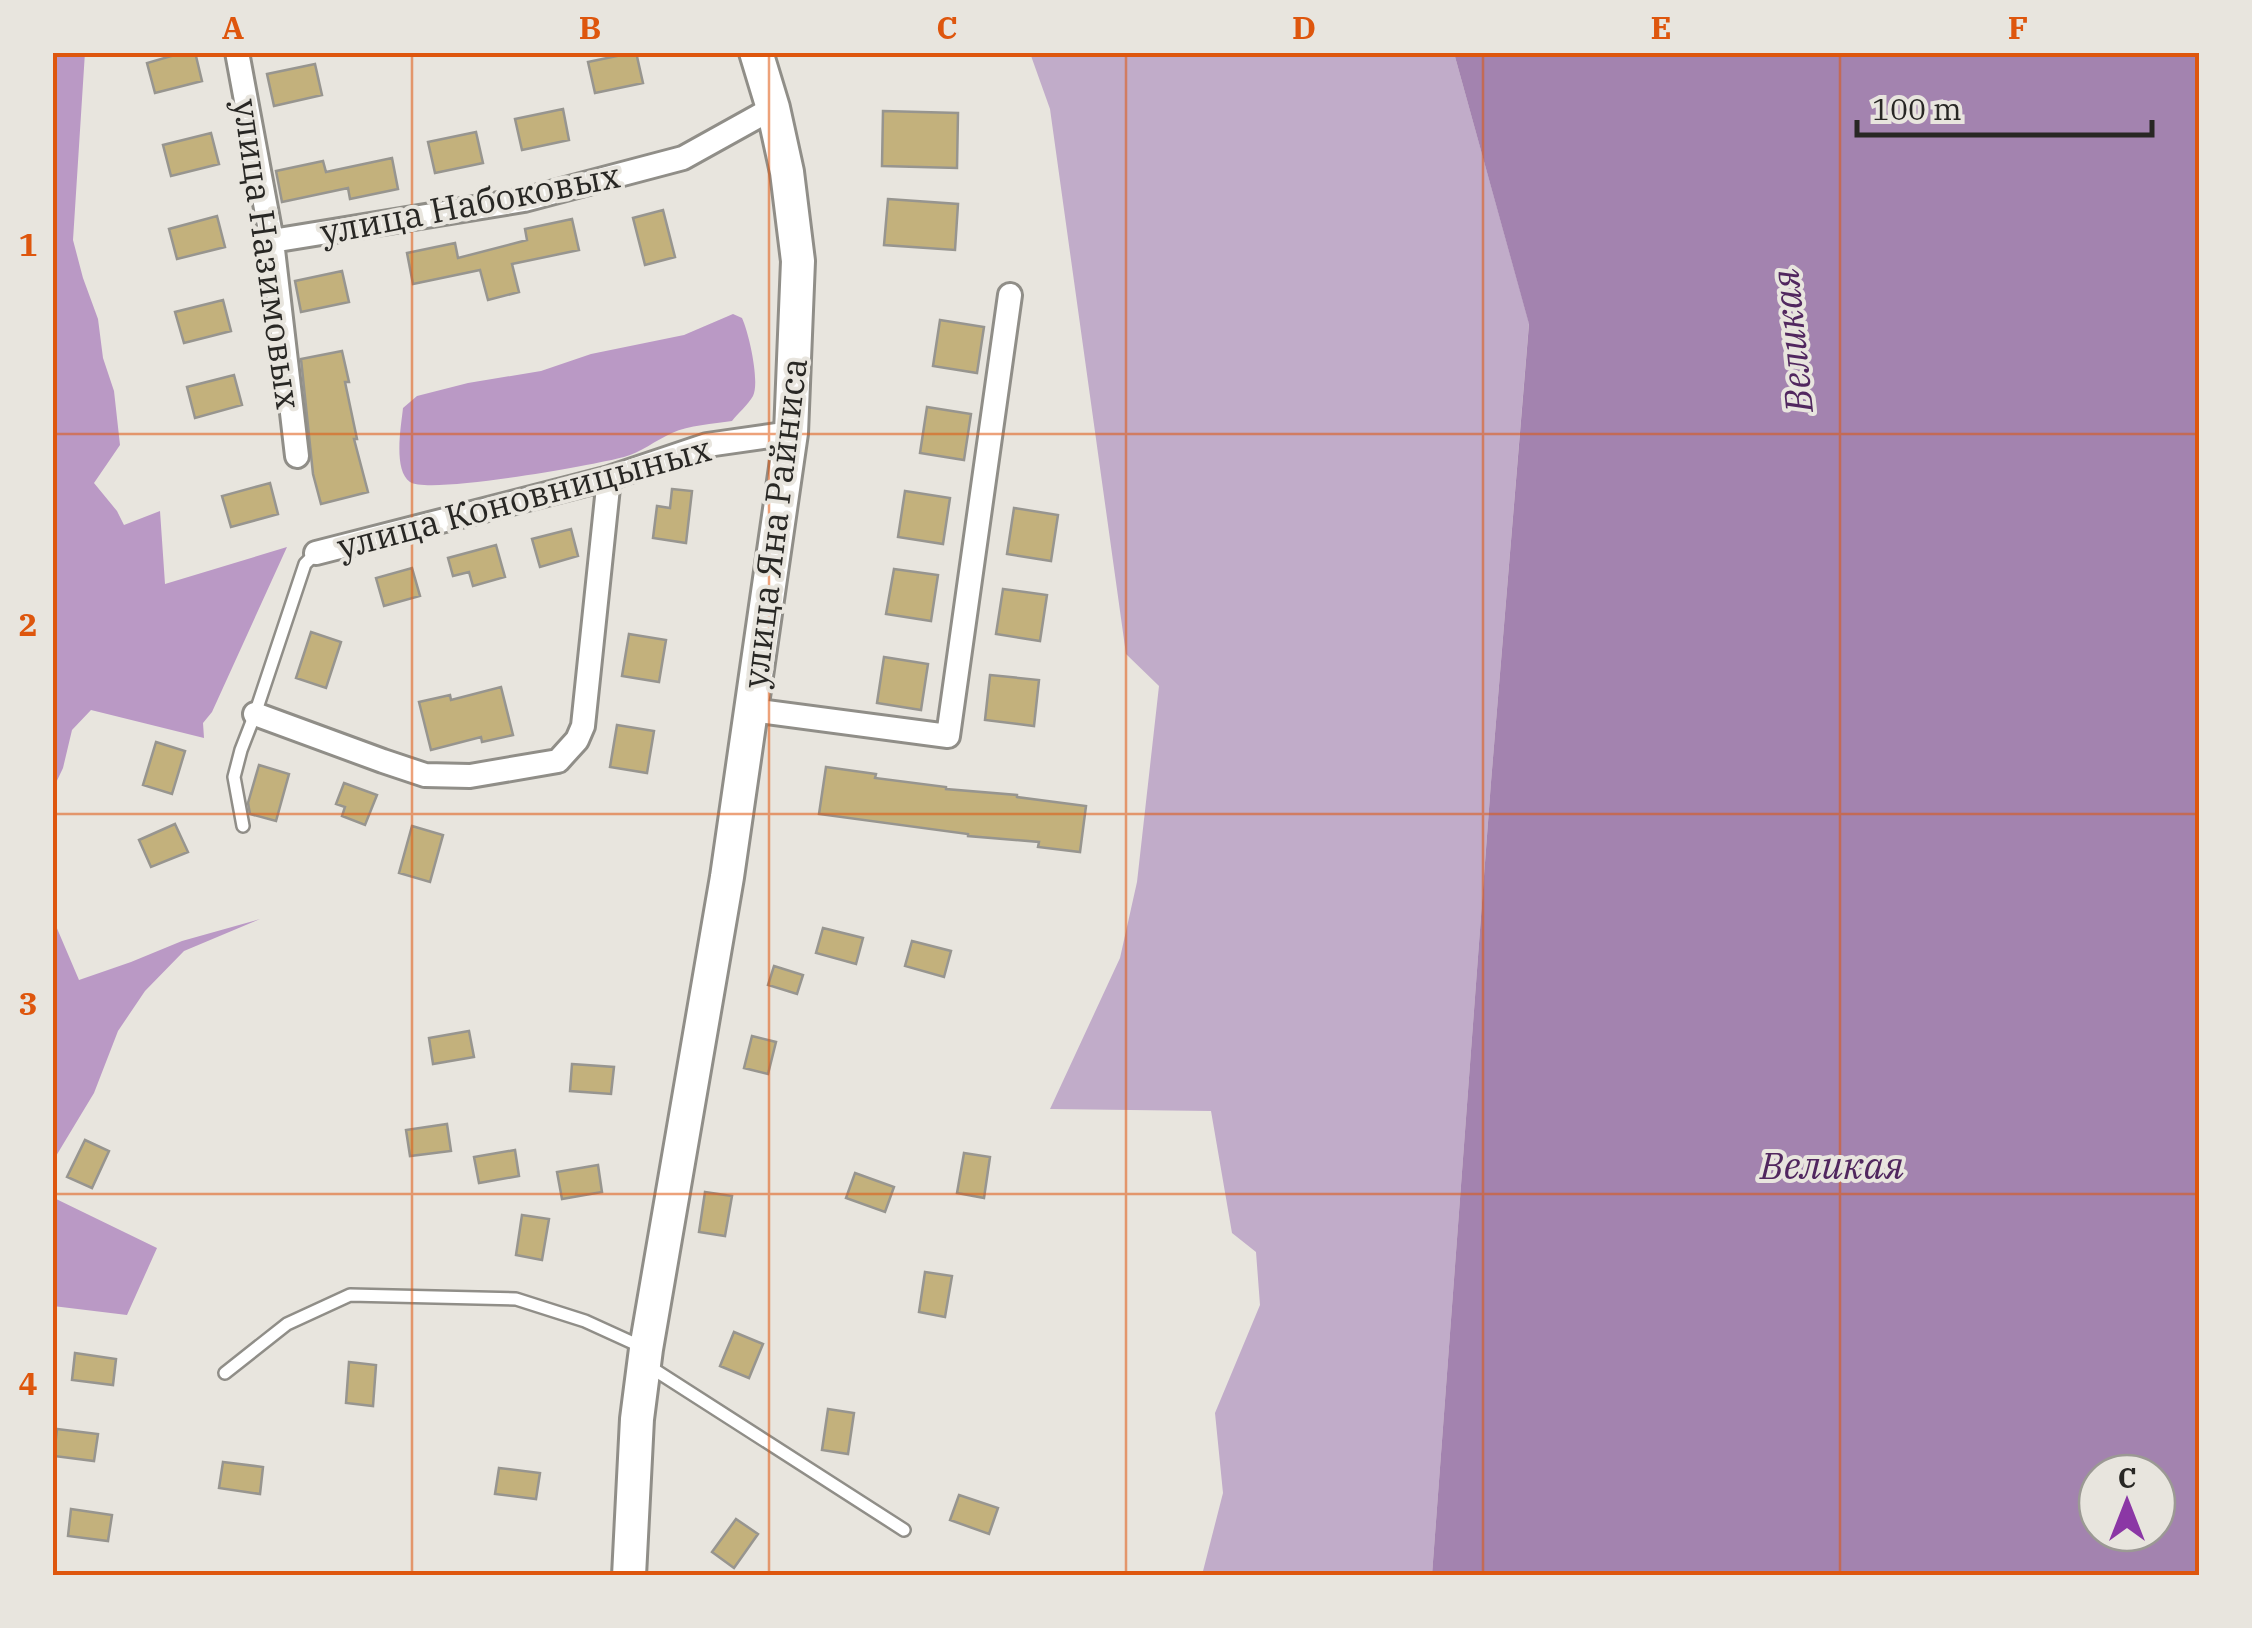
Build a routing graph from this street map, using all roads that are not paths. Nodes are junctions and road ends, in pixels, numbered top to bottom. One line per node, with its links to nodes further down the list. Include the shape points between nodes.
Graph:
1 (237, 52): 4 (street, улица Назимовых)
2 (756, 52): 3 (street, улица Яна Райниса)
3 (773, 108): 4 (street, улица Набоковых, via 683,158 524,200); 6 (street, улица Яна Райниса, via 798,261)
4 (272, 241): 7 (street, улица Назимовых)
5 (1010, 294): 10 (street, via 948,736)
6 (791, 433): 8 (street, улица Коновницыных, via 707,445); 10 (street, улица Яна Райниса)
7 (297, 456)
8 (609, 478): 9 (street, улица Коновницыных); 11 (street, via 583,726 558,760 470,776 425,774)
9 (316, 553): 11 (lane, via 305,564)
10 (751, 710): 13 (street, улица Яна Райниса)
11 (256, 714): 12 (lane, via 234,777)
12 (243, 826)
13 (645, 1356): 14 (lane, via 585,1321 516,1299 350,1295 287,1324); 15 (lane); 16 (street, улица Яна Райниса)
14 (225, 1374)
15 (904, 1530)
16 (630, 1576)

